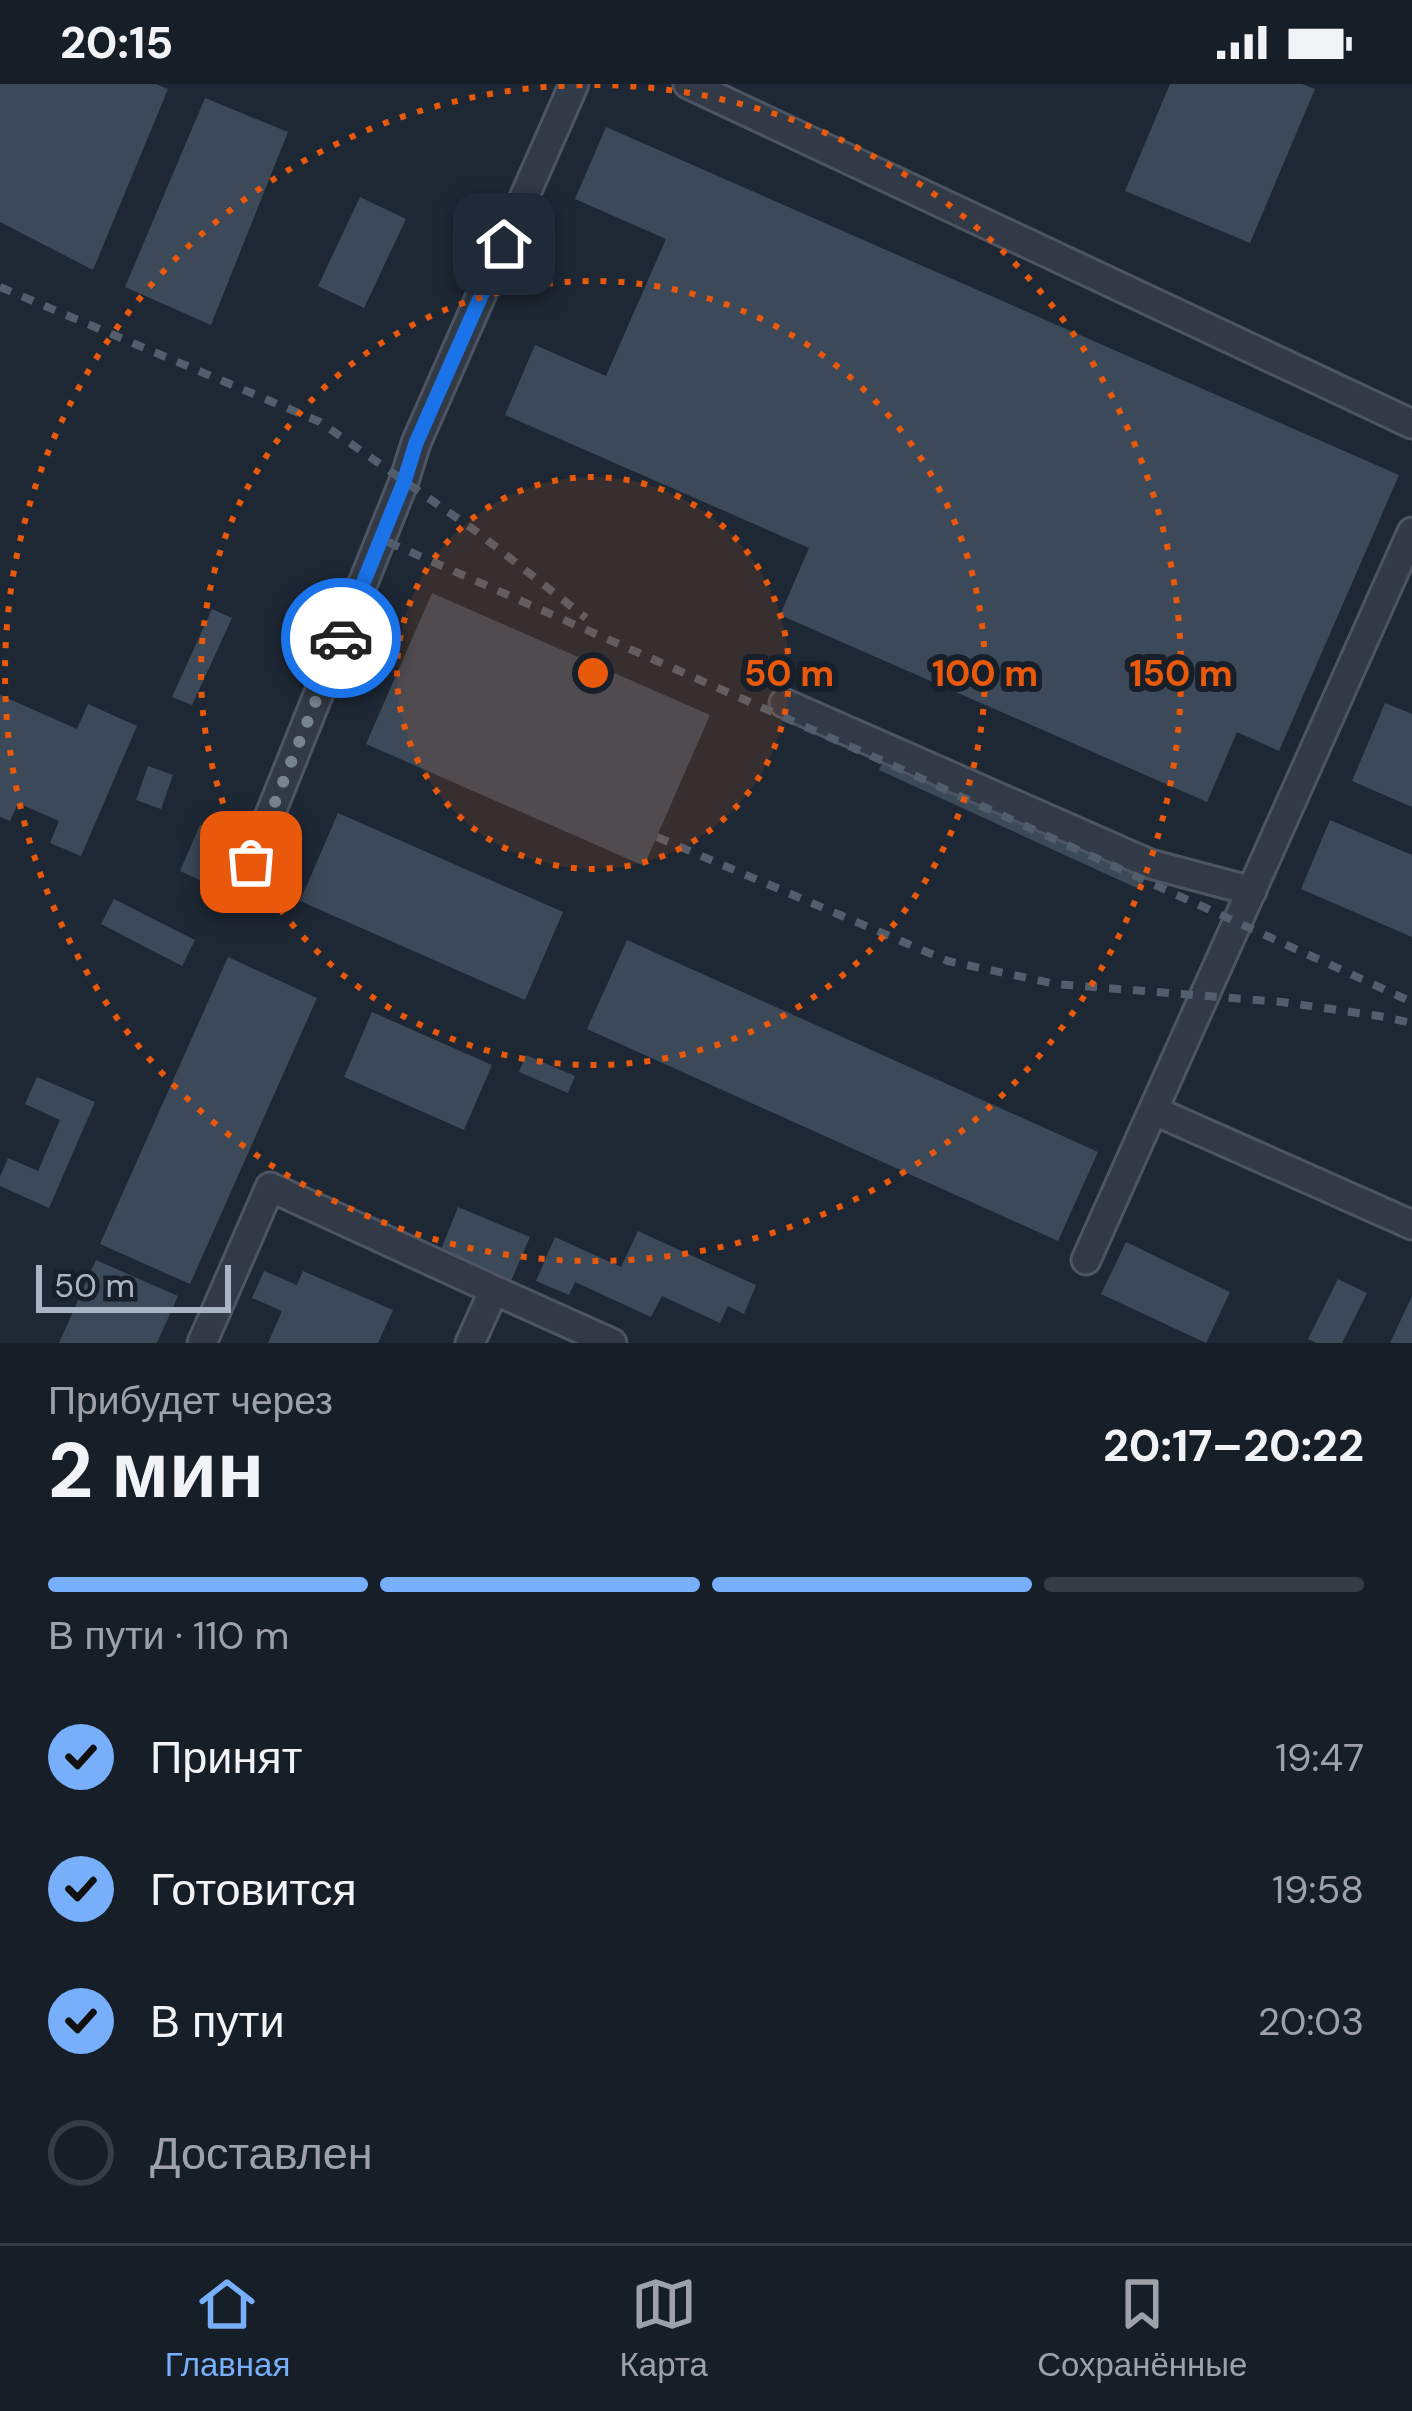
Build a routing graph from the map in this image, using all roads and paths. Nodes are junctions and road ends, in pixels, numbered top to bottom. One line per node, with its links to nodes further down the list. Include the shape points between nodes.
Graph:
1 (574, 84): 6 (lane, via 416,443)
2 (688, 84): 3 (lane)
3 (1412, 424)
4 (1412, 532): 7 (lane)
5 (784, 703): 7 (lane, via 1150,864)
6 (251, 862)
7 (1252, 891): 8 (lane)
8 (1155, 1111): 9 (lane); 10 (lane)
9 (1412, 1225)
10 (1086, 1260)
11 (494, 1290): 12 (lane, via 270,1186); 13 (lane); 14 (lane)
12 (202, 1343)
13 (470, 1343)
14 (612, 1343)

